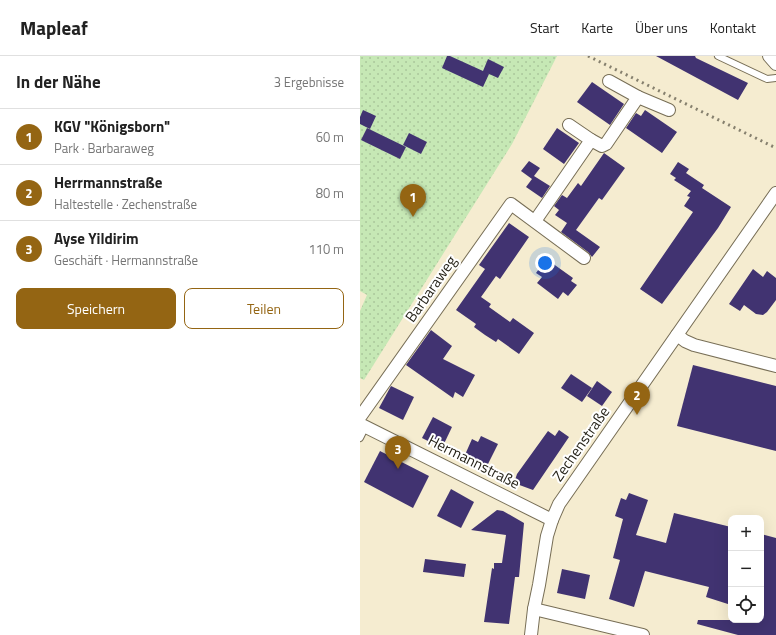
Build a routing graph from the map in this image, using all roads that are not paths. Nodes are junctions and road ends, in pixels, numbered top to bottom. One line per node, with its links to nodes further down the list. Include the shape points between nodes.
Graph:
1 (718, 56): 4 (lane, via 767,79)
2 (769, 56): 3 (street)
3 (776, 64)
4 (776, 78)
5 (609, 81): 6 (street)
6 (638, 97): 7 (street); 9 (street, via 606,144 602,146)
7 (669, 110)
8 (569, 125): 9 (street)
9 (591, 140): 11 (street)
10 (776, 193): 13 (street, Zechenstraße)
11 (535, 221): 12 (street, Barbaraweg); 15 (street, Barbaraweg, via 511,204)
12 (584, 258)
13 (677, 334): 14 (street, via 694,345); 17 (street, Zechenstraße, via 574,481)
14 (776, 366)
15 (362, 422): 16 (lane); 17 (street, Hermannstraße)
16 (360, 438)
17 (552, 520): 18 (street, Zechenstraße)
18 (534, 609): 19 (street, Zechenstraße); 20 (street)
19 (531, 635)
20 (642, 635)

